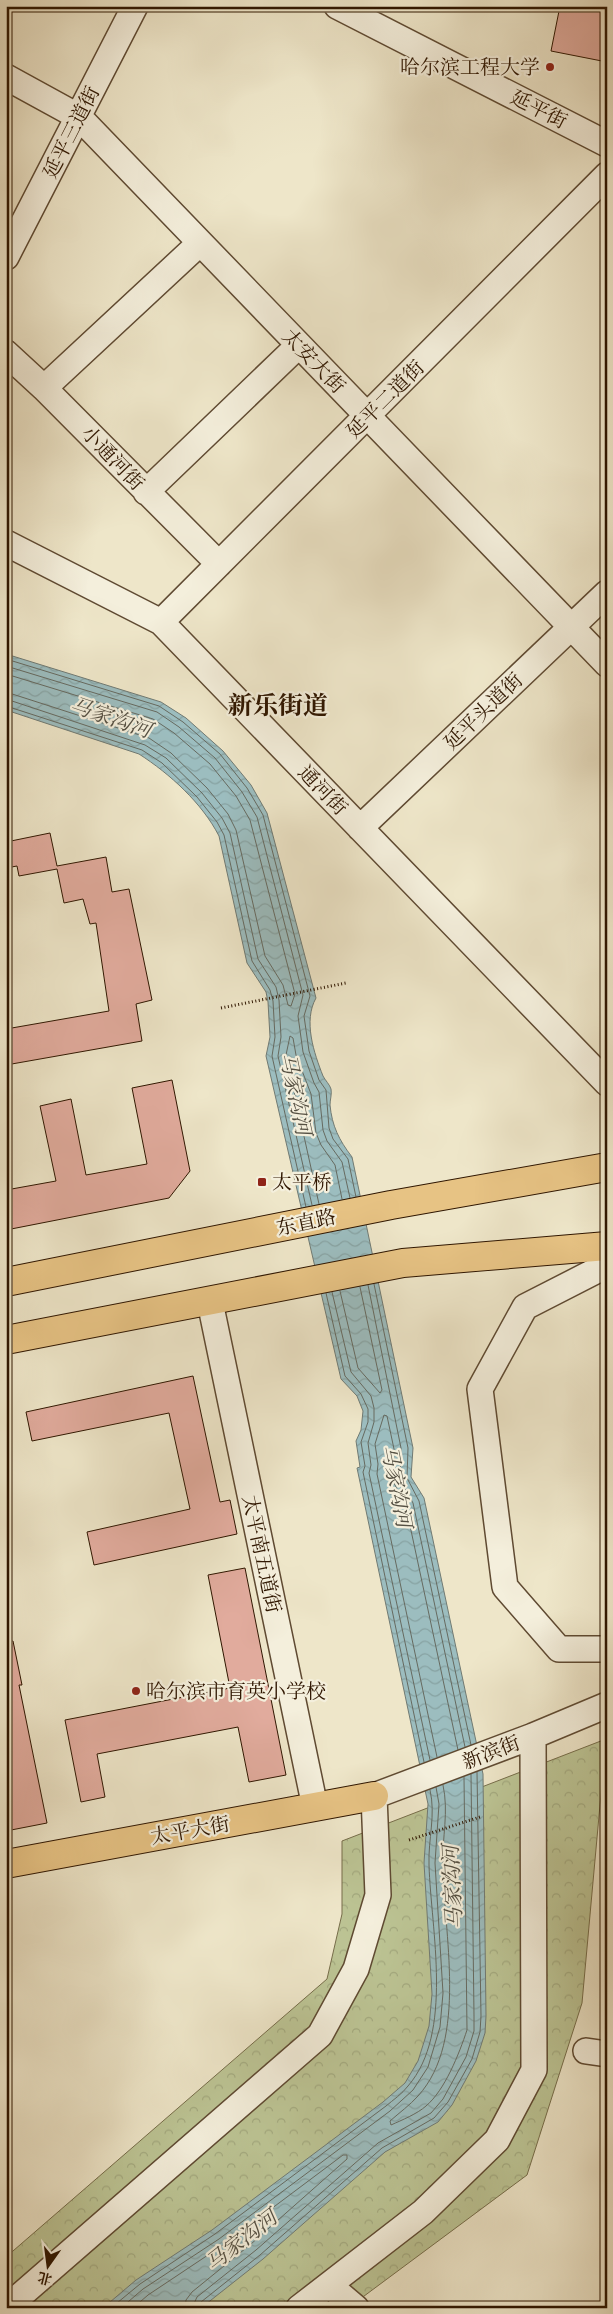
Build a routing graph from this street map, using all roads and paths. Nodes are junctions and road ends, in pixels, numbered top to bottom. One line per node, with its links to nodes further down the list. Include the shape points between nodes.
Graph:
1 (135, 6): 5 (street, 延平三道街)
2 (337, 6): 3 (street, 延平街)
3 (370, 14): 6 (street, 延平街)
4 (6, 77): 5 (street, 太安大街)
5 (79, 117): 8 (street, 太安大街); 9 (street, 延平三道街)
6 (607, 144)
7 (607, 175): 13 (street, 延平二道街)
8 (200, 243): 10 (street, 太安大街); 12 (street)
9 (6, 257)
10 (300, 345): 13 (street, 太安大街); 14 (street)
11 (6, 353): 12 (street, 小通河街)
12 (44, 388): 14 (street, 小通河街)
13 (368, 416): 16 (street, 延平二道街); 19 (street, 太安大街)
14 (146, 492): 16 (street, 小通河街)
15 (6, 543): 18 (street, 通河街)
16 (219, 564): 18 (street, 延平二道街)
17 (607, 593): 19 (street, 延平头道街)
18 (161, 622): 21 (street, 通河街)
19 (571, 627): 20 (street, 太安大街); 21 (street, 延平头道街)
20 (607, 664)
21 (360, 828): 24 (street, 通河街)
22 (346, 984): 23 (path)
23 (221, 1008)
24 (607, 1083)
25 (607, 1166): 28 (main road, 东直路, via 391,1205)
26 (607, 1246): 29 (main road, via 403,1263)
27 (607, 1265): 31 (street, via 525,1307 480,1390 505,1587 559,1649)
28 (6, 1282)
29 (210, 1302): 30 (main road); 35 (street, 太平南五道街)
30 (6, 1340)
31 (607, 1649)
32 (607, 1705): 33 (street, 新滨街)
33 (533, 1736): 34 (street, 新滨街); 39 (street, via 534,2070 497,2140 423,2212)
34 (374, 1796): 35 (main road, 太平大街); 40 (street, via 378,1895 356,1969 320,2035)
35 (315, 1807): 38 (main road, 太平大街)
36 (480, 1817): 37 (path)
37 (409, 1840)
38 (6, 1864)
39 (329, 2285): 41 (street); 42 (street)
40 (6, 2308)
41 (299, 2308)
42 (356, 2308)

